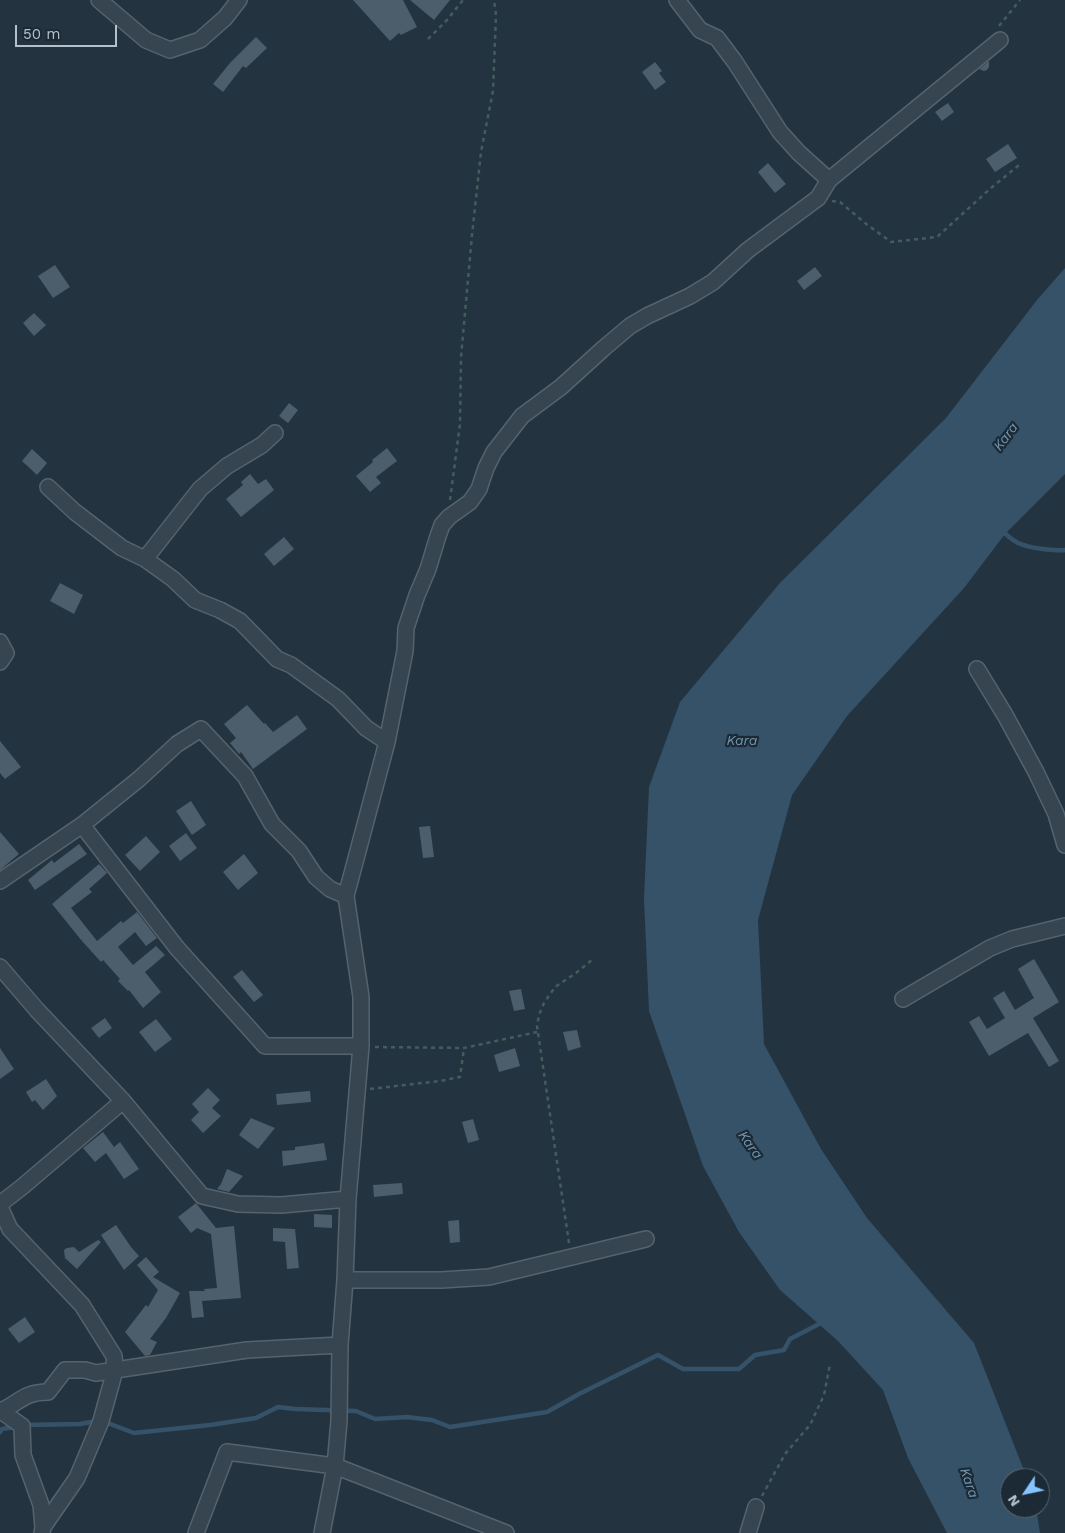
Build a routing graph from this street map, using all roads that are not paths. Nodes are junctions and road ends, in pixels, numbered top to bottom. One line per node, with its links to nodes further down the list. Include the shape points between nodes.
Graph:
1 (99, 0): 2 (street, via 146,40 170,50 200,40)
2 (240, 0)
3 (677, 0): 5 (street, via 700,30 717,38 780,132)
4 (1000, 40): 5 (street)
5 (829, 180): 12 (street, via 818,198 748,250 713,282 630,326 562,387 522,416 494,452 470,502 449,516 442,525 406,628)
6 (275, 433): 8 (street, via 200,489)
7 (48, 487): 8 (street, via 122,548)
8 (145, 559): 12 (street, via 195,600 240,621 278,659 292,665 338,699 366,728)
9 (0, 642): 10 (street, via 6,654)
10 (0, 662)
11 (977, 669): 14 (street, via 1036,772 1056,814)
12 (388, 742): 16 (street)
13 (82, 825): 15 (street); 16 (street, via 177,744 202,729 245,776 272,824 300,851 316,877 330,890); 20 (street, via 177,948 265,1046)
14 (1065, 845)
15 (0, 881)
16 (346, 896): 20 (street, via 361,997)
17 (1065, 926): 19 (street, via 1012,938)
18 (0, 967): 21 (street)
19 (903, 999)
20 (361, 1046): 22 (street)
21 (123, 1101): 22 (street, via 202,1196 238,1204 281,1205); 23 (street)
22 (348, 1199): 25 (street)
23 (0, 1205): 27 (street, via 10,1229 82,1305 114,1356)
24 (646, 1239): 25 (street, via 489,1277)
25 (345, 1280): 26 (street)
26 (340, 1344): 27 (street, via 248,1350); 29 (street, via 340,1421)
27 (115, 1370): 28 (street, via 96,1373 65,1370 48,1392 24,1396); 31 (street, via 101,1421 77,1478)
28 (1, 1411): 31 (street, via 22,1426 24,1455 41,1506)
29 (335, 1466): 32 (street, via 227,1452); 33 (street); 34 (street)
30 (756, 1507): 35 (street)
31 (42, 1530)
32 (196, 1533)
33 (322, 1533)
34 (506, 1533)
35 (748, 1533)

